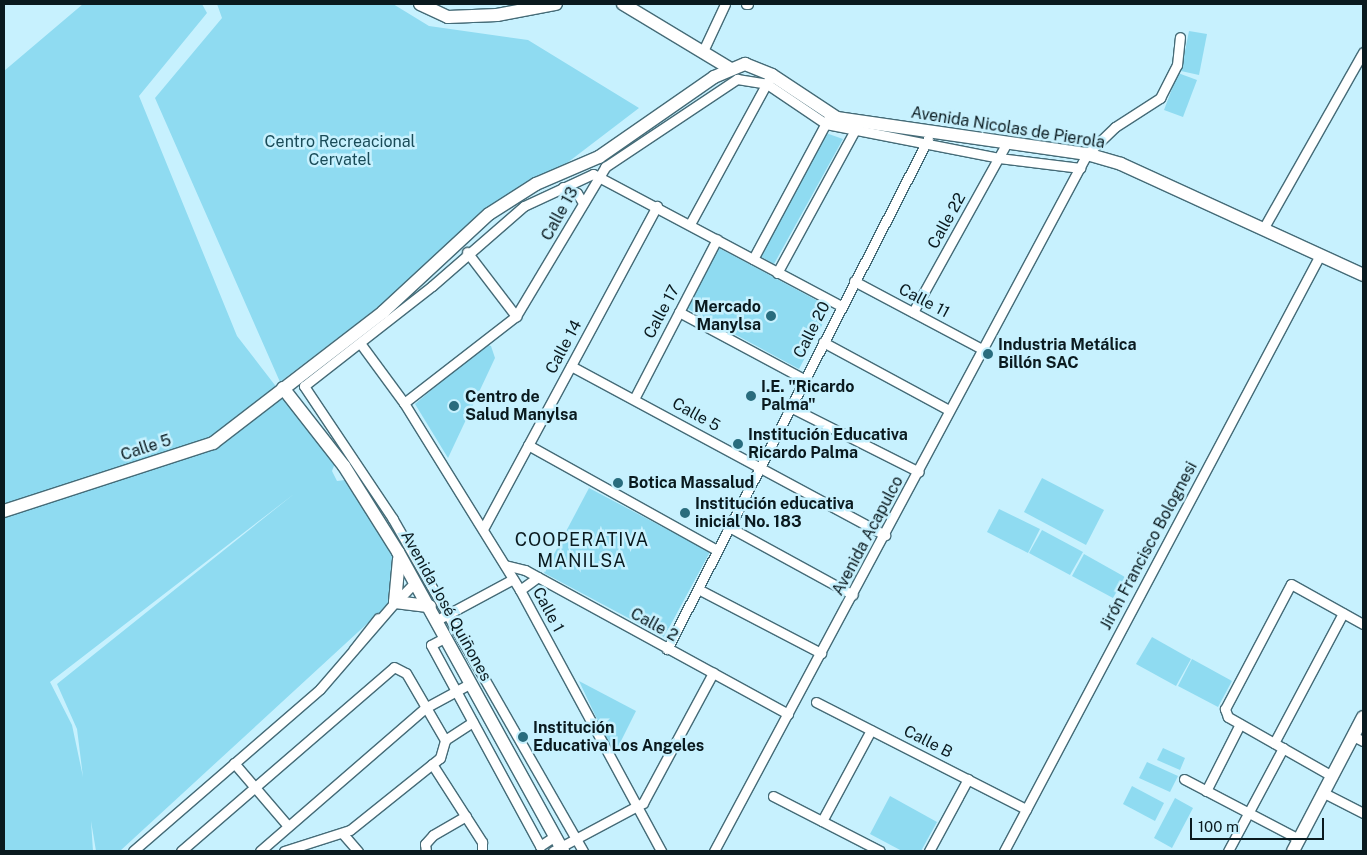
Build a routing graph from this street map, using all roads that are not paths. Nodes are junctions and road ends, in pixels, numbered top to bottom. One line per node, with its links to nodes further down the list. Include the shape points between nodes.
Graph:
1 (420, 4): 2 (street, via 448,17 497,15)
2 (556, 4)
3 (623, 4): 6 (street)
4 (725, 4): 6 (street)
5 (1180, 37): 14 (street, Avenida Acapulco, via 1177,65 1160,98 1115,127)
6 (703, 51): 8 (street)
7 (1363, 52): 22 (street)
8 (729, 68): 9 (street, Avenida Nicolas de Pierola, via 745,64); 39 (street, Calle 5, via 599,157 536,184 489,214 383,312)
9 (769, 80): 10 (street, Avenida Nicolas de Pierola); 17 (street, Calle 13, via 737,79 722,86); 21 (street)
10 (828, 119): 11 (street, Avenida Nicolas de Pierola); 26 (street)
11 (858, 125): 12 (street, Avenida Nicolas de Pierola); 27 (street)
12 (929, 138): 13 (street, Avenida Nicolas de Pierola); 15 (street); 29 (street, Calle 20)
13 (1006, 144): 14 (street, Avenida Nicolas de Pierola); 15 (street, Calle 22)
14 (1087, 154): 16 (street, Avenida Acapulco); 22 (street, Avenida Nicolas de Pierola, via 1121,164)
15 (999, 158): 16 (street); 32 (street, Calle 22)
16 (1080, 168): 36 (street, Avenida Acapulco)
17 (599, 175): 18 (street); 19 (street, Calle 13); 20 (street)
18 (563, 187): 19 (street, via 577,193); 24 (street, via 524,206)
19 (583, 204): 33 (street, Calle 13, via 535,291)
20 (657, 206): 21 (street); 37 (street, Calle 14)
21 (690, 224): 23 (street)
22 (1263, 229): 25 (street, Avenida Nicolas de Pierola)
23 (717, 239): 26 (street); 31 (street, Calle 17)
24 (467, 252): 33 (street); 35 (street, via 432,286)
25 (1320, 255): 28 (street, Avenida Nicolas de Pierola); 95 (street, Jirón Francisco Bolognesi)
26 (754, 259): 27 (street)
27 (777, 273): 30 (street)
28 (1363, 275)
29 (854, 281): 30 (street, Calle 20); 32 (street, Calle 11)
30 (841, 306): 34 (street, Calle 20)
31 (679, 312): 38 (street); 40 (street, Calle 17)
32 (913, 312): 36 (street, Calle 11)
33 (516, 316): 41 (street, Calle 13)
34 (823, 342): 38 (street, Calle 20); 43 (street)
35 (360, 343): 41 (street, Calle 1); 62 (street, via 307,382 303,391 355,458)
36 (980, 348): 43 (street, Avenida Acapulco)
37 (570, 366): 40 (street, Calle 5); 44 (street, Calle 14)
38 (804, 379): 42 (street, Calle 20)
39 (283, 388): 47 (street, Calle 5, via 213,443); 52 (street, Avenida José Quiñones, via 344,466)
40 (634, 399): 45 (street, Calle 5)
41 (404, 402): 49 (street, Calle 1)
42 (790, 407): 45 (street, Calle 20); 46 (street)
43 (949, 410): 46 (street, Avenida Acapulco)
44 (528, 445): 49 (street, Calle 14); 51 (street)
45 (759, 468): 48 (street, Calle 20); 50 (street, Calle 5)
46 (919, 472): 50 (street, Avenida Acapulco)
47 (4, 510)
48 (729, 527): 51 (street, Calle 20); 59 (street)
49 (483, 528): 53 (street, Calle 1)
50 (885, 536): 59 (street, Avenida Acapulco)
51 (717, 550): 57 (street, Calle 20)
52 (398, 552): 56 (street, Avenida José Quiñones); 60 (street, via 401,572)
53 (505, 564): 54 (street, Calle 2); 55 (street, Calle 1)
54 (538, 577): 58 (street); 67 (street, Calle 2)
55 (513, 579): 58 (street, Calle 1); 62 (street)
56 (415, 582): 60 (street); 61 (street, Avenida José Quiñones)
57 (698, 589): 67 (street, Calle 20); 68 (street)
58 (520, 590): 94 (street, Calle 1)
59 (852, 595): 68 (street, Avenida Acapulco)
60 (395, 602): 61 (street); 85 (street, via 360,637 351,656)
61 (430, 606): 64 (street, Avenida José Quiñones)
62 (449, 613): 64 (street); 103 (street)
63 (1343, 613): 65 (street); 77 (street, via 1290,584 1226,705 1228,717); 83 (street)
64 (437, 620): 66 (street, Avenida José Quiñones)
65 (1363, 624)
66 (446, 637): 70 (street, Avenida José Quiñones); 71 (street, via 431,645)
67 (667, 649): 69 (street, Calle 2)
68 (821, 653): 74 (street, Avenida Acapulco)
69 (713, 673): 74 (street, Calle 2); 94 (street, via 652,791)
70 (472, 683): 71 (street); 78 (street, Avenida José Quiñones)
71 (457, 691): 73 (street); 76 (street)
72 (816, 702): 79 (street, Calle B)
73 (426, 708): 82 (street); 90 (street, via 406,673 394,667); 100 (street)
74 (788, 714): 115 (street, Avenida Acapulco)
75 (1363, 717): 81 (street)
76 (473, 722): 80 (street); 82 (street)
77 (1240, 724): 83 (street); 91 (street)
78 (495, 727): 80 (street); 104 (street, Avenida José Quiñones)
79 (871, 730): 88 (street, Calle B); 99 (street)
80 (480, 734): 104 (street, via 540,846)
81 (1358, 739): 87 (street)
82 (445, 740): 86 (street, via 440,758)
83 (1274, 743): 84 (street)
84 (1283, 748): 87 (street); 96 (street)
85 (234, 763): 90 (street); 106 (street)
86 (432, 764): 98 (street); 101 (street)
87 (1332, 776): 92 (street)
88 (968, 779): 95 (street, Calle B); 117 (street)
89 (1184, 779): 91 (street)
90 (255, 788): 100 (street); 107 (street)
91 (1206, 791): 96 (street)
92 (1324, 793): 97 (street); 102 (street)
93 (773, 796): 99 (street)
94 (638, 809): 103 (street); 114 (street, Calle 1)
95 (1026, 809): 118 (street, Jirón Francisco Bolognesi)
96 (1248, 813): 102 (street); 119 (street)
97 (1363, 813)
98 (466, 816): 111 (street, via 433,835 425,844); 112 (street, via 482,842)
99 (822, 821): 116 (street)
100 (288, 826): 108 (street)
101 (343, 834): 105 (street); 110 (street)
102 (1299, 839): 120 (street)
103 (576, 840): 104 (street); 113 (street)
104 (558, 846)
105 (316, 847): 109 (street)
106 (132, 851)
107 (181, 851)
108 (260, 851)
109 (284, 851)
110 (358, 851)
111 (426, 851)
112 (482, 851)
113 (583, 851)
114 (661, 851)
115 (714, 851)
116 (880, 851)
117 (929, 851)
118 (1004, 851)
119 (1228, 851)
120 (1293, 851)

